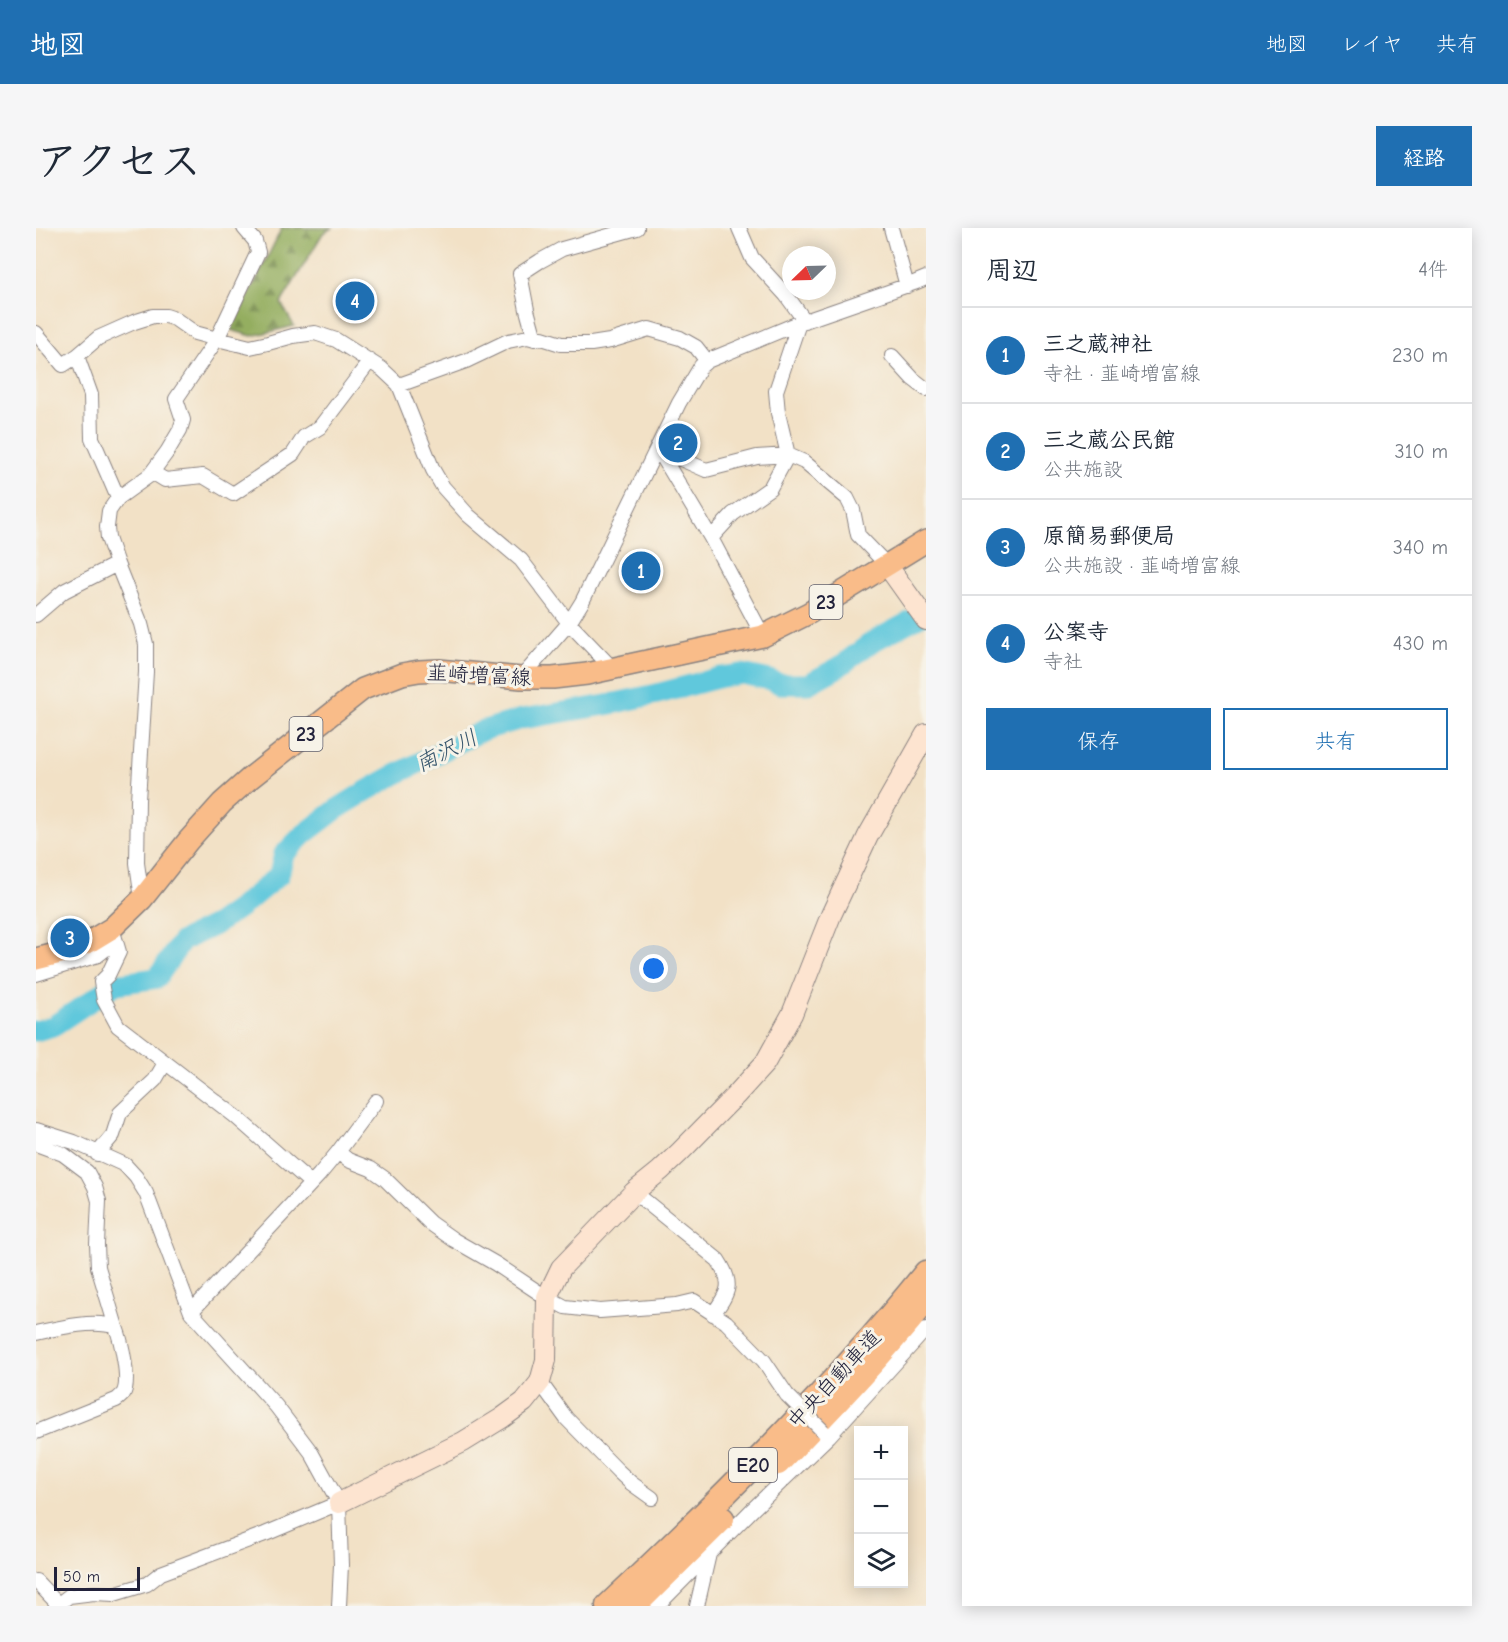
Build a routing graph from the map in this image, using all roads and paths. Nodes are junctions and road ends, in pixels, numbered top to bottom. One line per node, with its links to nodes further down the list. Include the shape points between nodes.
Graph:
1 (244, 228): 9 (street, via 258,252)
2 (637, 228): 10 (street, via 562,249 520,274)
3 (739, 228): 7 (street, via 752,258 786,295)
4 (891, 228): 6 (street)
5 (926, 278): 6 (street)
6 (907, 286): 7 (street)
7 (802, 322): 13 (street); 18 (street, via 776,391)
8 (36, 333): 11 (street, via 63,365)
9 (217, 339): 11 (street, via 195,333 176,319 153,316 98,338); 14 (street, via 250,347 315,333 336,340); 19 (street, via 176,399 183,420 180,430)
10 (535, 339): 13 (street, via 591,344 649,329 688,342); 15 (street, via 507,341 466,361)
11 (77, 356): 20 (street, via 91,396 92,438)
12 (892, 356): 16 (street)
13 (707, 360): 17 (street)
14 (370, 361): 15 (street); 19 (street, via 320,427 304,437 293,454 234,494 203,476 165,480)
15 (399, 385): 27 (street, via 443,487 468,515 521,560)
16 (926, 389)
17 (658, 449): 18 (street, via 706,470 757,457); 21 (street); 27 (street)
18 (788, 455): 21 (street, via 770,488 733,514); 24 (street, via 804,462 847,498 858,536)
19 (152, 472): 20 (street)
20 (118, 498): 23 (street, via 109,511 107,527)
21 (711, 538): 28 (street)
22 (926, 541): 24 (main road, 韮崎増富線 / 23)
23 (117, 564): 25 (street, via 64,591); 32 (street, via 146,644 138,792 137,863)
24 (886, 565): 26 (street); 28 (main road, 韮崎増富線 / 23, via 809,613)
25 (36, 615)
26 (926, 620)
27 (569, 623): 29 (street); 30 (street)
28 (763, 636): 29 (main road, 韮崎増富線 / 23)
29 (612, 668): 30 (main road, 韮崎増富線 / 23, via 553,678)
30 (521, 678): 32 (main road, 韮崎増富線 / 23, via 419,671 363,689 222,803)
31 (926, 734): 43 (street, via 868,836 831,915 792,1014 765,1063 673,1158)
32 (142, 899): 33 (main road, 韮崎増富線 / 23)
33 (114, 935): 34 (main road, 韮崎増富線 / 23); 35 (street, via 98,956); 36 (street, via 119,952 101,982 104,1000 118,1026)
34 (36, 959)
35 (36, 975)
36 (165, 1063): 41 (street, via 155,1080 120,1113 113,1135); 42 (street, via 235,1116)
37 (376, 1101): 40 (street)
38 (36, 1130): 41 (street)
39 (36, 1144): 49 (street, via 63,1154 87,1172 95,1187 99,1201 98,1267)
40 (338, 1152): 42 (street); 45 (street, via 384,1178 430,1223 454,1240)
41 (98, 1154): 47 (street, via 125,1165 146,1193)
42 (311, 1183): 47 (street)
43 (634, 1192): 45 (street, via 561,1268); 48 (street, via 718,1260 728,1278 727,1292)
44 (926, 1273): 61 (highway, 中央自動車道 / E20, via 835,1379 737,1482)
45 (547, 1298): 48 (street, via 565,1307 600,1311 694,1300); 52 (street, via 546,1360)
46 (926, 1300): 62 (highway, 中央自動車道 / E20, via 832,1407)
47 (191, 1312): 56 (street, via 276,1406 311,1452)
48 (713, 1314): 54 (street, bridge, via 764,1361 787,1395)
49 (116, 1327): 51 (street, via 61,1327); 53 (street, via 123,1346 123,1395)
50 (926, 1329): 54 (street)
51 (36, 1333)
52 (540, 1382): 55 (street, via 573,1426 631,1483); 56 (street, via 524,1402 473,1436)
53 (36, 1432)
54 (826, 1433): 57 (street)
55 (652, 1498)
56 (339, 1503): 59 (street, via 161,1573 147,1584 114,1594 69,1596); 60 (street)
57 (709, 1554): 63 (street); 64 (street)
58 (36, 1581): 59 (street)
59 (57, 1605)
60 (339, 1606)
61 (608, 1606)
62 (634, 1606)
63 (657, 1606)
64 (697, 1606)

